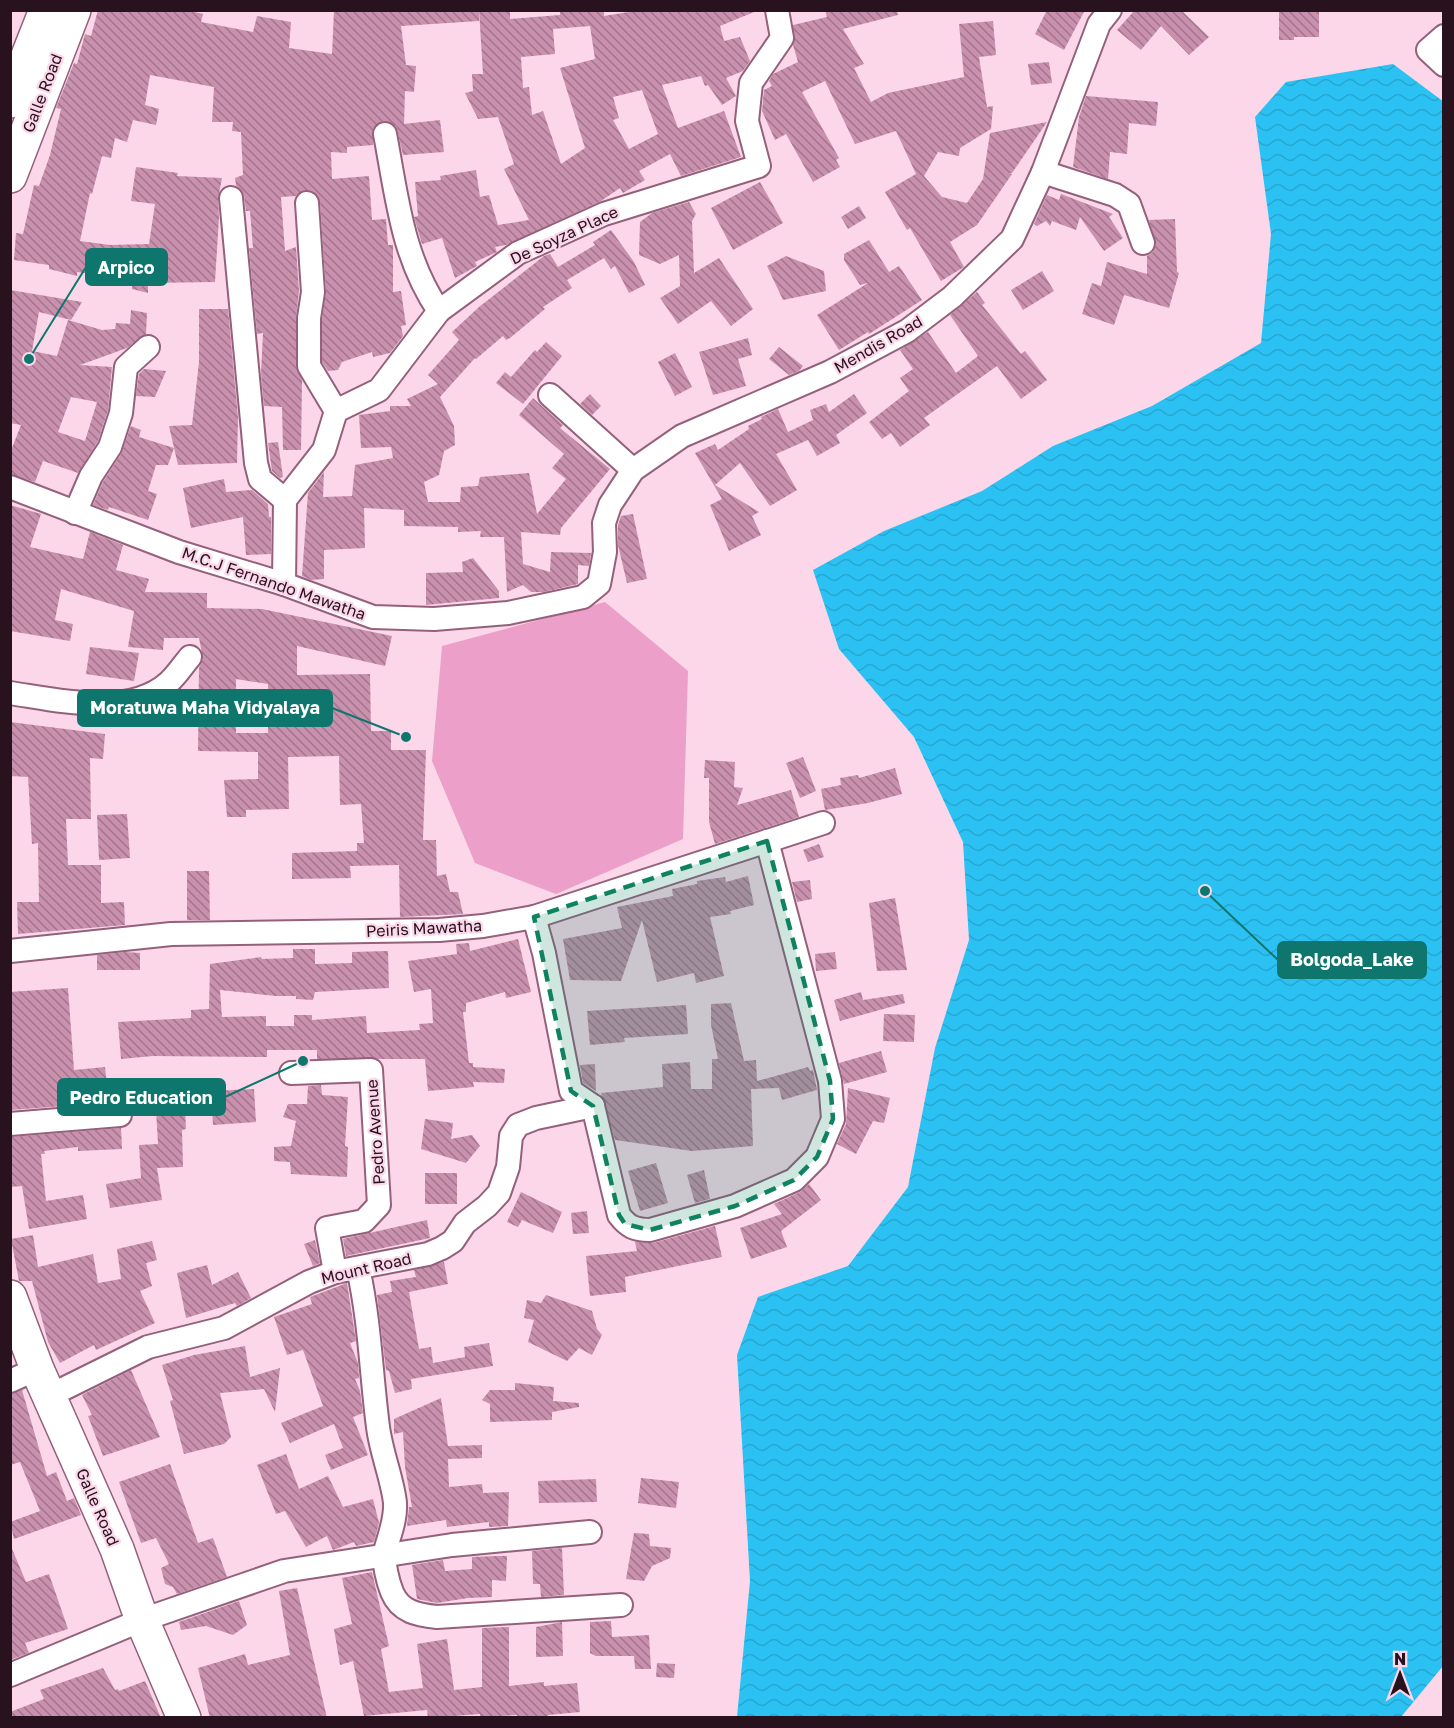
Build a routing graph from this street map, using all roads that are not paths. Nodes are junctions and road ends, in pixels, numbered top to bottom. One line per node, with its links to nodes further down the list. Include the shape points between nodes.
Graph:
1 (46, 10): 7 (highway, Galle Road)
2 (74, 10): 10 (highway, Galle Road)
3 (777, 10): 14 (street, De Soyza Place, via 782,38 751,84 747,121 759,166 604,214 518,253)
4 (1110, 10): 9 (street, Mendis Road, via 1100,24)
5 (1443, 36): 6 (street, via 1428,50)
6 (1443, 65)
7 (10, 101)
8 (385, 134): 14 (street, via 410,259)
9 (1043, 172): 13 (street, via 1115,195 1129,204); 18 (street, Mendis Road, via 1012,239 952,297 907,331 830,372 682,436)
10 (10, 176)
11 (231, 198): 20 (street, via 256,463 260,479)
12 (307, 203): 17 (street, via 313,292 309,366)
13 (1143, 243)
14 (439, 311): 17 (street, De Soyza Place, via 378,390)
15 (148, 347): 21 (street, via 126,368 121,413 110,447 91,476)
16 (550, 395): 18 (street)
17 (336, 411): 20 (street, via 324,450)
18 (633, 470): 23 (street, Mendis Road, via 610,505 604,523 605,552 599,584)
19 (10, 487): 21 (street, M.C.J Fernando Mawatha)
20 (285, 500): 22 (street)
21 (75, 513): 22 (street, M.C.J Fernando Mawatha, via 179,552)
22 (284, 584): 23 (street, M.C.J Fernando Mawatha, via 373,617 434,619 508,613)
23 (583, 597)
24 (190, 657): 25 (street, via 168,684 134,700 91,705)
25 (10, 693)
26 (823, 823): 27 (street, Peiris Mawatha)
27 (767, 841): 28 (street, Peiris Mawatha); 31 (street, via 831,1081 833,1119 817,1157 794,1180 735,1206 650,1230 636,1230 619,1215)
28 (534, 917): 29 (street, Peiris Mawatha, via 439,930 171,934); 31 (street, via 571,1091)
29 (10, 951)
30 (291, 1073): 35 (street, Pedro Avenue, via 370,1070 379,1205 364,1221 327,1228)
31 (593, 1106): 34 (street, Mount Road, via 518,1125 511,1136 508,1167 499,1193 465,1223 453,1241 428,1254)
32 (120, 1115): 33 (street)
33 (10, 1124)
34 (358, 1268): 35 (street, Mount Road); 39 (street, via 368,1313 383,1458 394,1499 391,1536)
35 (335, 1272): 37 (street, Mount Road, via 224,1328)
36 (10, 1297): 37 (highway, Galle Road)
37 (32, 1382): 41 (highway, Galle Road, via 117,1549)
38 (590, 1532): 39 (street)
39 (385, 1554): 40 (street, via 398,1603 420,1615); 41 (street, via 284,1571)
40 (621, 1605)
41 (142, 1620): 42 (street); 43 (highway, Galle Road)
42 (10, 1675)
43 (184, 1718)

